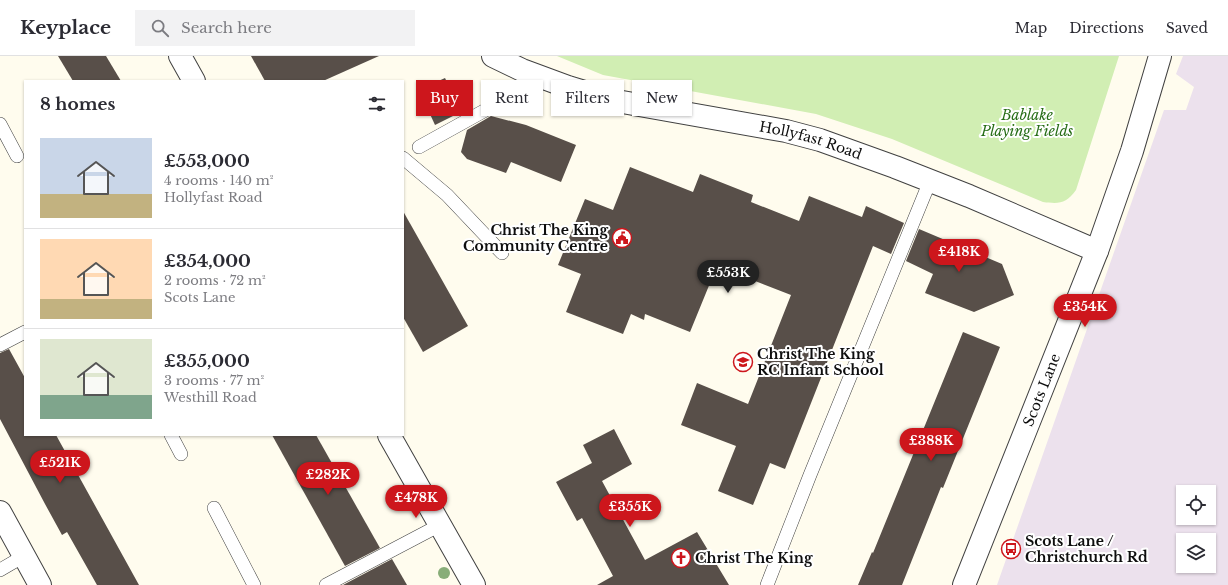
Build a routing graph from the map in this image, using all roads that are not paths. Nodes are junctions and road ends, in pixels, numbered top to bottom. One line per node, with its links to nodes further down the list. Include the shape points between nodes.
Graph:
1 (180, 56): 5 (street)
2 (493, 56): 4 (street, Hollyfast Road)
3 (1160, 56): 11 (street, Scots Lane, via 1132,151)
4 (535, 75): 7 (lane, via 500,102); 10 (street, Hollyfast Road, via 568,88 611,100 786,131 853,152)
5 (193, 80)
6 (0, 124): 8 (lane)
7 (419, 147)
8 (17, 156)
9 (404, 159): 12 (lane, via 446,195)
10 (930, 181): 11 (street, Hollyfast Road); 27 (lane)
11 (1097, 251): 28 (street, Scots Lane)
12 (502, 253)
13 (24, 333): 14 (lane)
14 (0, 345)
15 (172, 436): 17 (lane)
16 (390, 436): 20 (street)
17 (181, 454)
18 (214, 508): 24 (lane)
19 (0, 512): 21 (street)
20 (440, 525): 25 (lane); 26 (street)
21 (24, 556): 22 (lane); 23 (street)
22 (0, 570)
23 (40, 585)
24 (254, 585)
25 (326, 585)
26 (474, 585)
27 (767, 585)
28 (964, 585)

